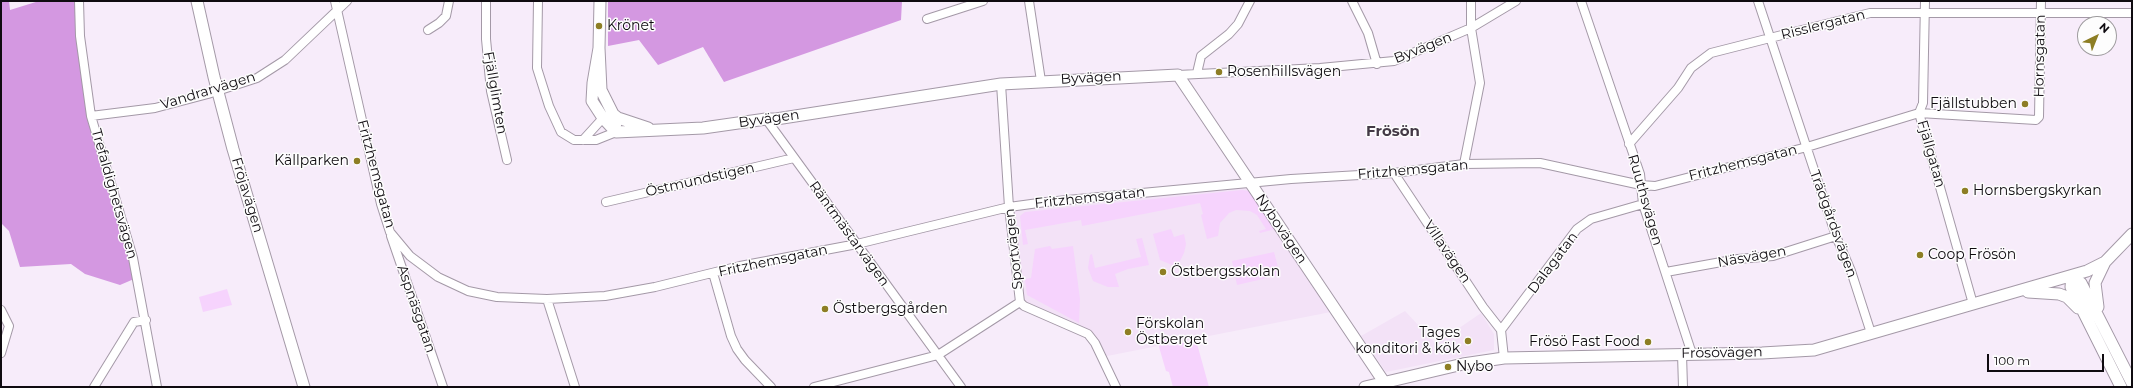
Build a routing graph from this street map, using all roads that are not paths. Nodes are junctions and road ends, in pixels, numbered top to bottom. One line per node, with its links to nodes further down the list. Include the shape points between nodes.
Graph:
1 (79, 1): 35 (street, Trefaldighetsvägen, via 80,36)
2 (197, 1): 32 (street, Fröjavägen)
3 (335, 1): 19 (street, Fritzhemsgatan)
4 (347, 1): 19 (street, Vandrarvägen)
5 (448, 1): 25 (street, via 446,16)
6 (486, 1): 44 (street, Fjällglimten, via 491,91)
7 (538, 1): 40 (street, via 539,76 561,132 574,140)
8 (600, 1): 36 (street, via 598,48 601,90)
9 (983, 1): 23 (street)
10 (1029, 1): 30 (street)
11 (1250, 1): 28 (street, via 1238,24 1201,56)
12 (1352, 1): 27 (street, via 1368,33)
13 (1471, 1): 24 (street)
14 (1516, 1): 24 (street, Byvägen)
15 (1581, 1): 41 (street, Ruuthsvägen)
16 (1758, 1): 26 (street, Trädgårdsvägen)
17 (1925, 1): 20 (street, Fjällgatan)
18 (2041, 1): 21 (street, Hornsgatan)
19 (337, 11): 32 (street, Vandrarvägen, via 285,60 258,78); 52 (street, Fritzhemsgatan, via 381,204)
20 (1925, 11): 21 (street, Risslergatan); 26 (street, Risslergatan, via 1870,13); 34 (street, Fjällgatan, via 1923,103)
21 (2041, 12): 22 (street, Risslergatan); 33 (street, Hornsgatan)
22 (2132, 13)
23 (927, 19)
24 (1471, 28): 27 (street, Byvägen, via 1394,61); 45 (street, via 1480,83)
25 (428, 30)
26 (1770, 38): 41 (street, Risslergatan, via 1711,53 1691,68 1678,88); 42 (street, Trädgårdsvägen)
27 (1377, 64): 28 (street, Byvägen)
28 (1197, 73): 29 (street, Byvägen)
29 (1178, 75): 30 (street, Byvägen); 47 (street, Nybovägen)
30 (1041, 81): 31 (street, Byvägen)
31 (1001, 84): 37 (street, Byvägen, via 776,120); 51 (street, Sportvägen)
32 (218, 91): 35 (street, Vandrarvägen, via 155,108); 78 (street, Fröjavägen)
33 (2039, 112): 34 (street, Fritzhemsgatan, via 2036,120)
34 (1919, 113): 42 (street, Fritzhemsgatan); 63 (street, Fjällgatan)
35 (91, 116): 66 (street, Trefaldighetsvägen, via 133,258)
36 (612, 117): 38 (street, Byvägen); 39 (street); 40 (street)
37 (766, 119): 38 (street, Byvägen, via 703,128); 43 (street, Räntmästarvägen)
38 (653, 129): 39 (street, Byvägen)
39 (616, 132): 40 (street, via 596,140)
40 (583, 140)
41 (1628, 144): 48 (street, Ruuthsvägen, via 1640,174)
42 (1806, 147): 48 (street, Fritzhemsgatan, via 1655,186); 54 (street, Trädgårdsvägen)
43 (794, 158): 49 (street, Östmundstigen); 55 (street, Räntmästarvägen)
44 (507, 160)
45 (1464, 164): 46 (street, Fritzhemsgatan); 48 (street, Fritzhemsgatan, via 1540,163)
46 (1394, 172): 47 (street, Fritzhemsgatan); 68 (street, Villavägen)
47 (1250, 183): 51 (street, Fritzhemsgatan); 74 (street, Nybovägen)
48 (1641, 185): 50 (street, Ruuthsvägen)
49 (606, 202)
50 (1643, 204): 57 (street, Ruuthsvägen); 68 (street, Dalagatan, via 1591,219 1577,229)
51 (1009, 207): 55 (street, Fritzhemsgatan); 62 (street, Sportvägen)
52 (390, 232): 61 (street, Fritzhemsgatan, via 410,256 438,277 468,291 497,297); 79 (street, Aspnäsgatan)
53 (2132, 234): 56 (street)
54 (1836, 236): 57 (street, Näsvägen, via 1773,256 1738,259); 69 (street, Trädgårdsvägen)
55 (857, 244): 58 (street, Fritzhemsgatan); 72 (street, Räntmästarvägen)
56 (2105, 262): 59 (street, Frösövägen); 67 (street, via 2094,290)
57 (1666, 272): 71 (street, Ruuthsvägen)
58 (713, 273): 61 (street, Fritzhemsgatan, via 605,296); 81 (street, via 737,349)
59 (2072, 276): 60 (street, Frösövägen); 65 (street, via 2071,287); 67 (street, via 2081,283)
60 (2020, 291): 63 (street, Frösövägen); 65 (street, via 2059,294 2067,297)
61 (547, 299): 80 (street)
62 (1020, 302): 72 (street); 84 (street, Sportvägen, via 1088,334)
63 (1974, 304): 69 (street, Frösövägen)
64 (1, 310): 70 (street, via 9,326)
65 (2084, 313): 87 (street)
66 (146, 320): 76 (street, via 134,322); 77 (street, Trefaldighetsvägen)
67 (2100, 320): 75 (street)
68 (1501, 330): 73 (street)
69 (1872, 333): 71 (street, Frösövägen, via 1814,350)
70 (1, 353)
71 (1687, 354): 73 (street, Frösövägen); 86 (street, Ruuthsvägen)
72 (938, 355): 82 (street); 83 (street, Räntmästarvägen)
73 (1504, 358): 74 (street, Frösövägen, via 1463,364)
74 (1384, 382): 85 (street, Frösövägen)
75 (2132, 383)
76 (94, 387)
77 (157, 387)
78 (304, 387)
79 (443, 387)
80 (575, 387)
81 (771, 387)
82 (814, 387)
83 (961, 387)
84 (1116, 387)
85 (1365, 387)
86 (1683, 387)
87 (2120, 387)

